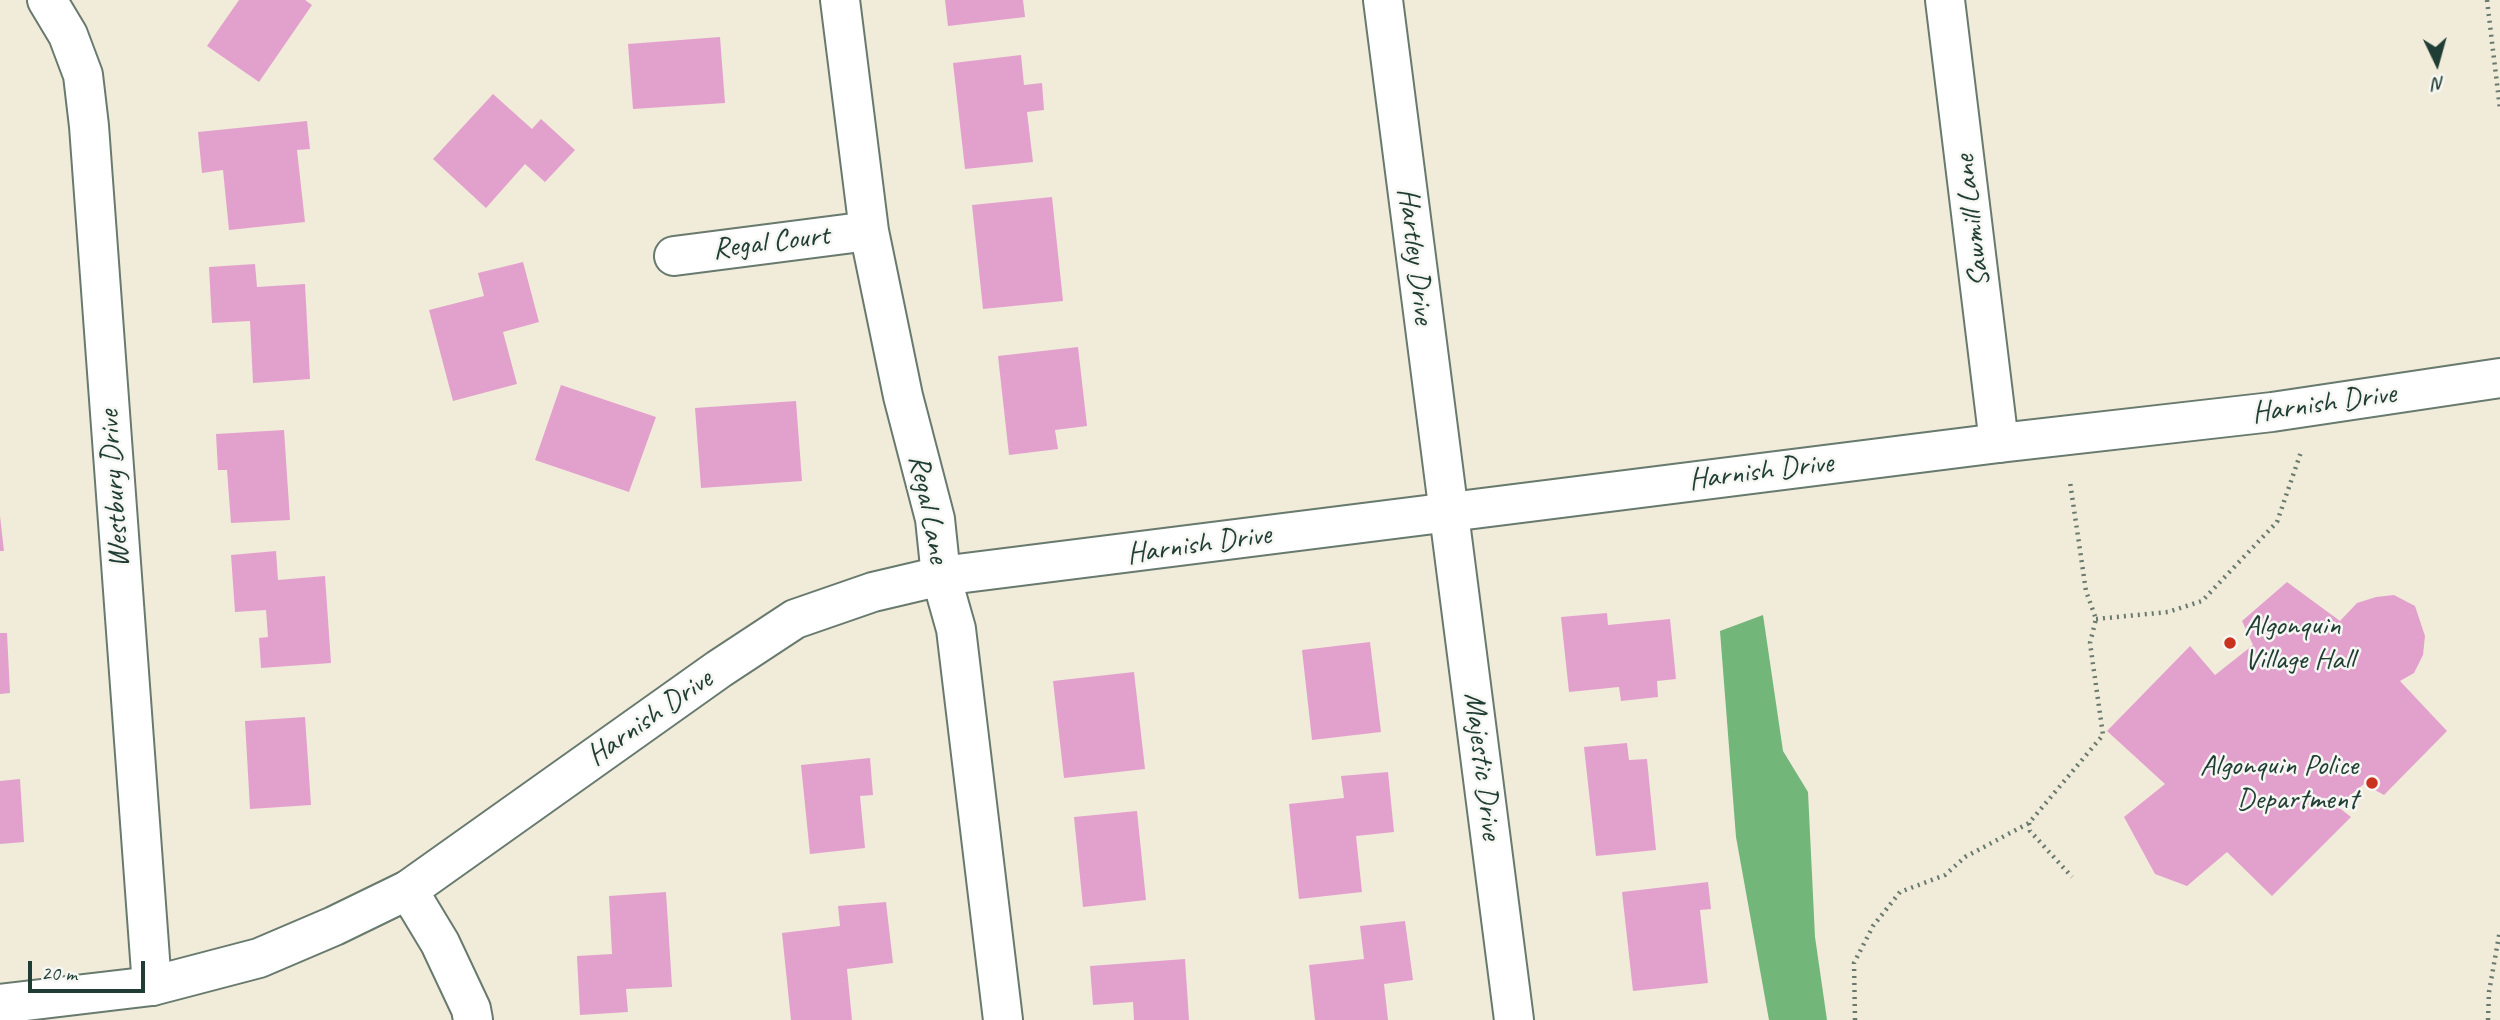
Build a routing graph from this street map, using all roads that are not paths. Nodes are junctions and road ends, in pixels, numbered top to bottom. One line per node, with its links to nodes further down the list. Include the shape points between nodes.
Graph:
1 (840, 0): 5 (street, Regal Lane)
2 (1383, 0): 9 (street, Hartley Drive)
3 (1945, 0): 8 (street, Sawmill Lane)
4 (51, 1): 12 (street, Westbury Drive, via 83,75 89,126)
5 (869, 231): 6 (street, Regal Court); 10 (street, Regal Lane, via 903,396 935,519)
6 (674, 256)
7 (2500, 378): 8 (street, Harnish Drive, via 2272,412)
8 (1999, 443): 9 (street, Harnish Drive)
9 (1447, 511): 10 (street, Harnish Drive); 16 (street, Majestic Drive)
10 (941, 576): 11 (street, Harnish Drive, via 873,592 794,619); 15 (street, Regal Lane, via 956,629)
11 (408, 890): 12 (street, Harnish Drive, via 258,958); 14 (street, via 440,943)
12 (152, 986): 13 (street, Harnish Drive)
13 (0, 1004)
14 (473, 1020)
15 (1003, 1020)
16 (1514, 1020)

